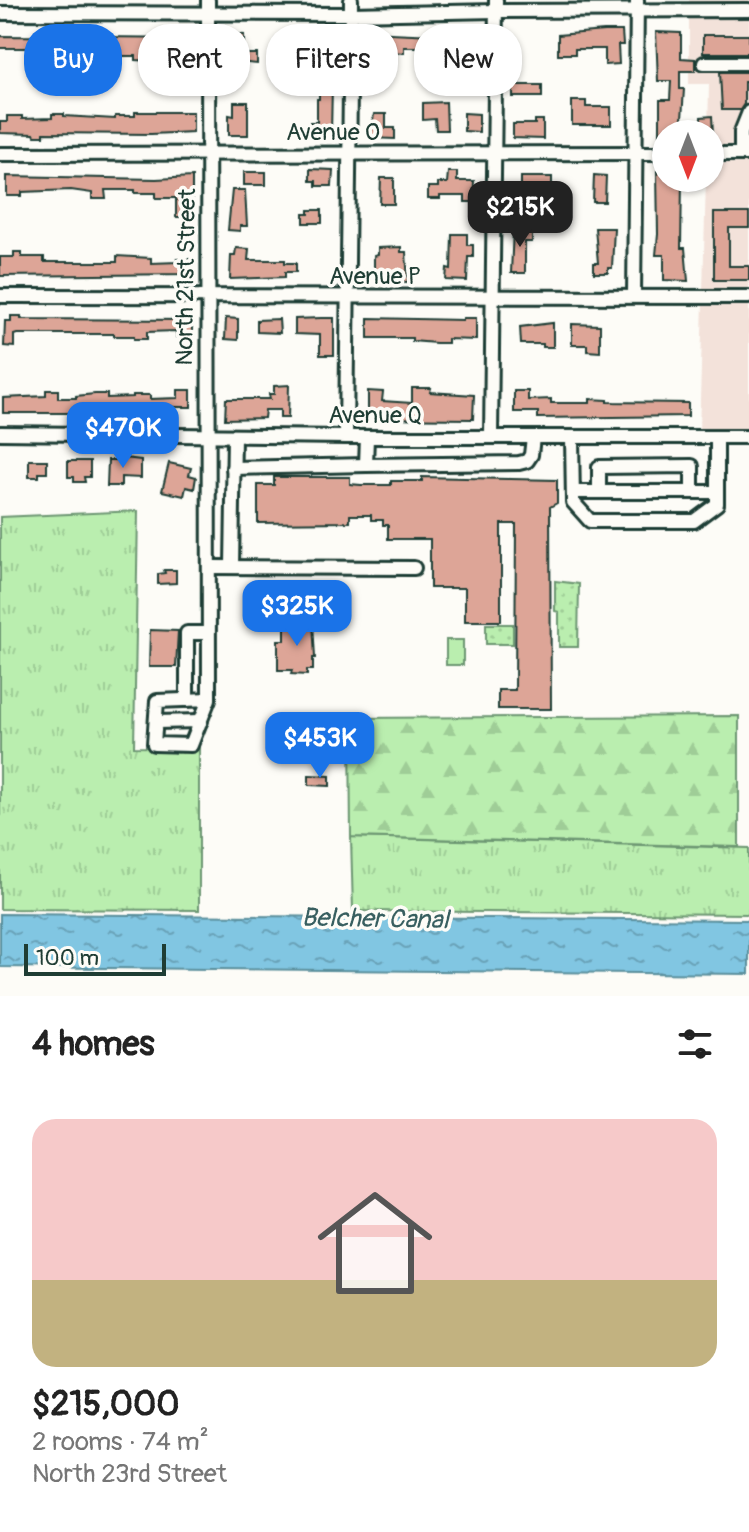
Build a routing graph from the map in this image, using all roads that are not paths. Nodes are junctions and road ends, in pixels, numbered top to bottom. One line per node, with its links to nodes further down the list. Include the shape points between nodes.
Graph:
1 (351, 0): 8 (street)
2 (496, 5): 5 (street); 8 (street); 17 (street)
3 (716, 5): 5 (street); 6 (street)
4 (208, 6): 7 (street); 8 (street); 15 (street, North 21st Street)
5 (637, 6): 12 (street)
6 (749, 10)
7 (0, 13)
8 (351, 14): 16 (street)
9 (704, 63): 10 (street)
10 (749, 63)
11 (749, 112): 19 (street, via 741,132)
12 (636, 153): 13 (street, Avenue O); 17 (street, Avenue O); 22 (street)
13 (652, 153)
14 (0, 154): 15 (street, Avenue O)
15 (209, 154): 16 (street, Avenue O); 21 (street, North 21st Street)
16 (350, 154): 17 (street, Avenue O); 24 (street)
17 (493, 154): 25 (street)
18 (724, 154): 19 (street)
19 (745, 154)
20 (0, 296): 21 (street, Avenue P)
21 (207, 296): 24 (street, Avenue P); 27 (street, North 21st Street)
22 (634, 296): 23 (street, Avenue P); 25 (street, Avenue P)
23 (749, 297)
24 (348, 298): 25 (street, Avenue P); 29 (street)
25 (492, 298): 31 (street)
26 (0, 433): 27 (street, Avenue Q)
27 (207, 436): 28 (street, Avenue Q); 42 (street, North 21st Street)
28 (234, 436): 29 (street, Avenue Q); 37 (street)
29 (346, 437): 30 (street, Avenue Q)
30 (367, 437): 31 (street, Avenue Q); 36 (street)
31 (491, 437): 32 (street, Avenue Q)
32 (533, 437): 33 (street, Avenue Q); 36 (street, via 531,455 519,463)
33 (572, 437): 34 (street, Avenue Q); 38 (street)
34 (717, 437): 35 (street, Avenue Q); 41 (street)
35 (749, 437)
36 (366, 465): 37 (street)
37 (233, 468): 43 (street)
38 (573, 492): 39 (street); 41 (street, via 573,502 590,521 694,521 717,504)
39 (599, 492): 40 (street); 40 (street, via 599,467 692,466)
40 (692, 492): 41 (street)
41 (717, 492)
42 (209, 567): 43 (street); 45 (street, North 21st Street)
43 (232, 567): 44 (street)
44 (414, 568)
45 (208, 633): 46 (street, North 21st Street); 47 (street, via 187,633)
46 (209, 699): 47 (street); 48 (street)
47 (187, 700): 49 (street, via 157,701)
48 (201, 721): 49 (street); 49 (street, via 191,745 154,744)
49 (156, 722)

